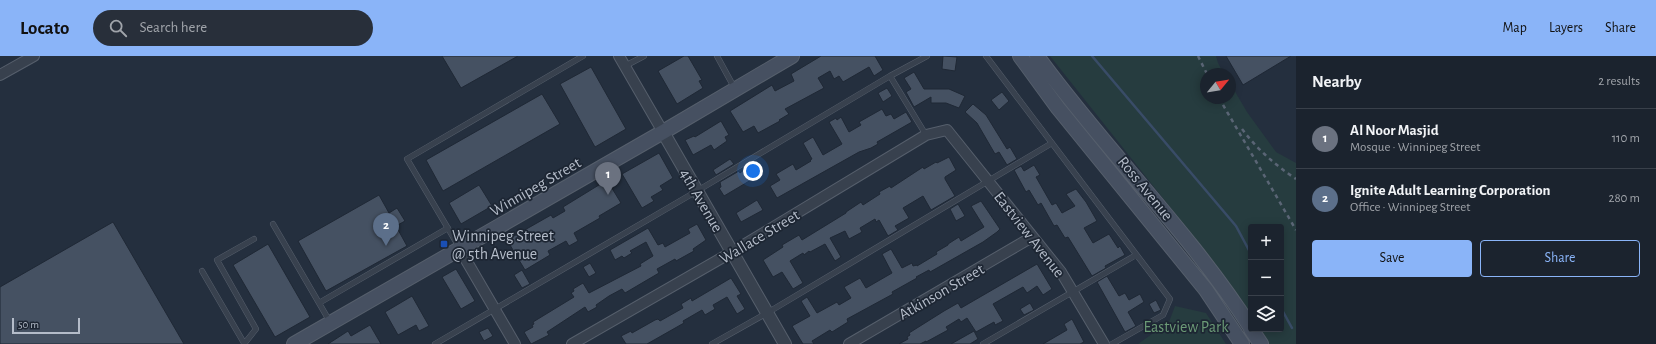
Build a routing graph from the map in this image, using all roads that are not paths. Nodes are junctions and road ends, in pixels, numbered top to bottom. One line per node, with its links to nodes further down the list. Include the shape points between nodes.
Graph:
1 (34, 56): 12 (street)
2 (583, 56): 22 (lane, via 407,159)
3 (620, 56): 11 (street, 4th Avenue)
4 (644, 56): 11 (lane)
5 (717, 56): 14 (lane)
6 (792, 56): 14 (main road, Winnipeg Street, via 777,62)
7 (927, 56): 13 (lane)
8 (986, 56): 18 (lane)
9 (1020, 56): 47 (main road, Ross Avenue, via 1058,108 1206,290)
10 (1038, 56): 34 (main road, Ross Avenue, via 1196,250)
11 (626, 66): 16 (street, 4th Avenue)
12 (0, 75)
13 (890, 76): 17 (lane); 20 (lane)
14 (735, 90): 16 (main road, Winnipeg Street)
15 (947, 130): 17 (street, Wallace Street); 19 (street, Eastview Avenue)
16 (663, 132): 20 (street, 4th Avenue); 25 (main road, Winnipeg Street)
17 (926, 135): 26 (street, Wallace Street)
18 (1052, 143): 19 (lane); 27 (lane)
19 (988, 181): 23 (street, Eastview Avenue); 32 (lane)
20 (697, 191): 26 (street, 4th Avenue); 31 (lane)
21 (273, 224): 30 (lane)
22 (448, 228): 25 (lane); 30 (lane)
23 (1032, 237): 29 (street, Eastview Avenue, via 1061,272); 43 (street, Atkinson Street)
24 (254, 239): 36 (lane, via 217,260 256,329)
25 (459, 248): 31 (street); 33 (main road, Winnipeg Street)
26 (732, 252): 32 (street, 4th Avenue); 40 (street, Wallace Street)
27 (1136, 255): 29 (lane); 46 (lane, via 1170,299 1163,315)
28 (202, 271): 36 (lane)
29 (1073, 292): 44 (lane); 45 (street, Eastview Avenue)
30 (319, 303): 33 (lane)
31 (495, 310): 38 (lane); 39 (street)
32 (767, 313): 41 (lane); 42 (street, 4th Avenue)
33 (330, 323): 37 (main road, Winnipeg Street)
34 (1248, 324)
35 (1253, 332): 48 (main road, Ross Avenue)
36 (244, 344)
37 (294, 344)
38 (435, 344)
39 (515, 344)
40 (572, 344)
41 (712, 344)
42 (785, 344)
43 (849, 344)
44 (983, 344)
45 (1104, 344)
46 (1112, 344)
47 (1242, 344)
48 (1261, 344)

